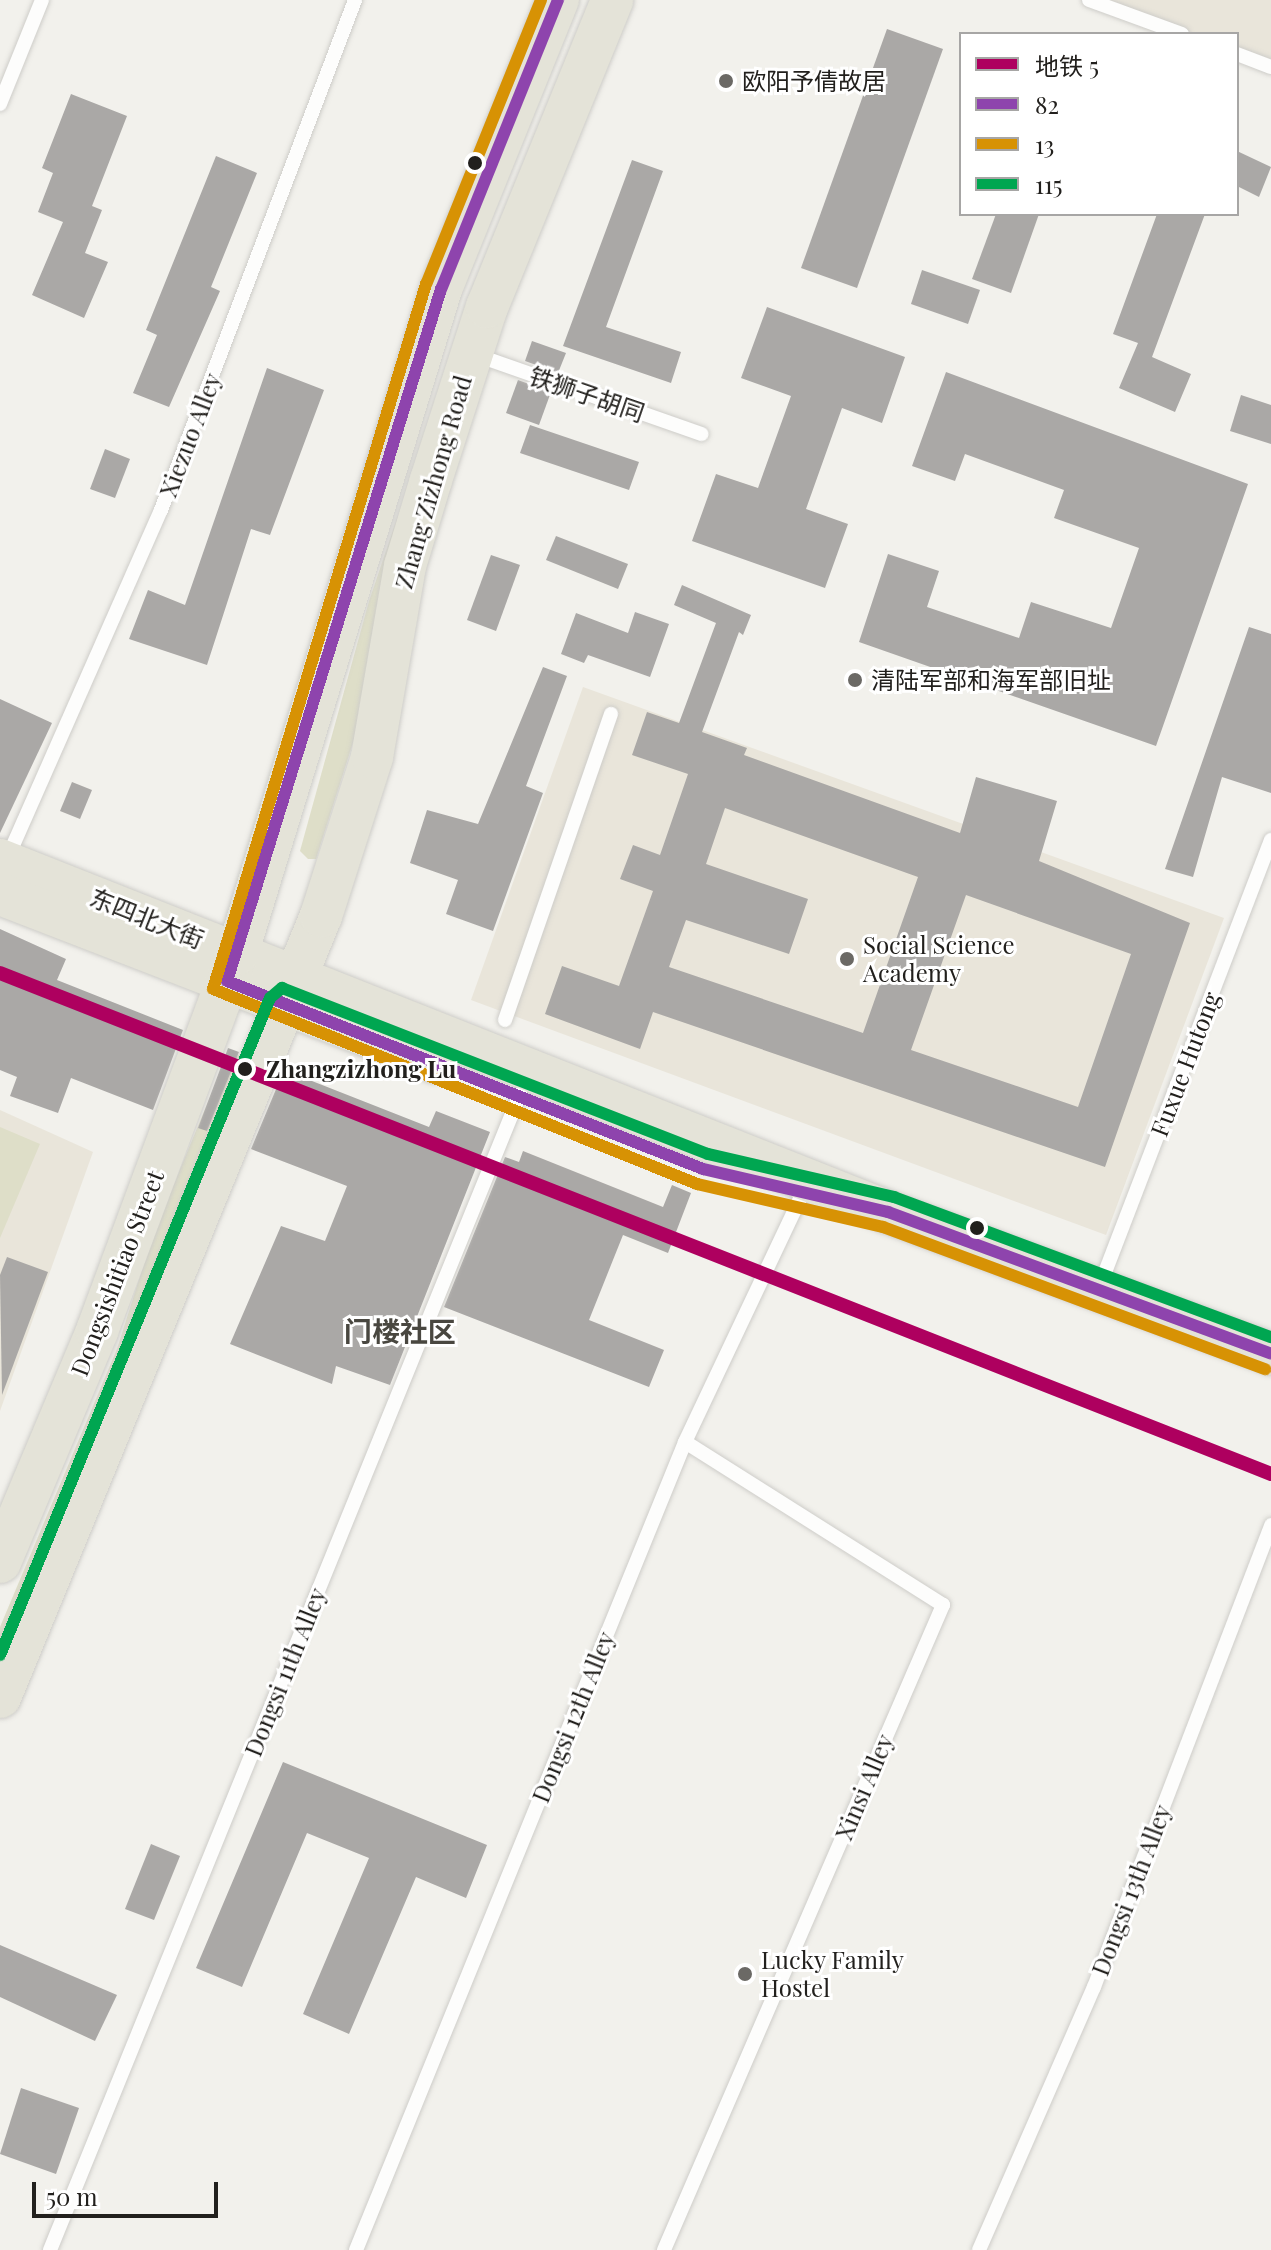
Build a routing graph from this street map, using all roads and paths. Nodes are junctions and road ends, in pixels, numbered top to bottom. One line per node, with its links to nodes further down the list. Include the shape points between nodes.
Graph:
1 (42, 0): 9 (lane)
2 (355, 0): 14 (lane, Xiezuo Alley, via 161,510)
3 (558, 0): 15 (main road, Zhang Zizhong Road, via 441,289)
4 (612, 0): 10 (main road, Zhang Zizhong Road)
5 (1089, 0): 6 (lane)
6 (1177, 32)
7 (1239, 55): 8 (lane)
8 (1271, 67)
9 (0, 104)
10 (472, 354): 11 (lane, 铁狮子胡同); 16 (main road, Zhang Zizhong Road, via 405,566 372,757)
11 (702, 434)
12 (611, 714): 17 (lane)
13 (1271, 840): 21 (lane, Fuxue Hutong)
14 (2, 872): 15 (main road, 东四北大街)
15 (232, 968): 16 (main road, 东四北大街); 25 (main road, Dongsishitiao Street, via 97,1331)
16 (290, 990): 18 (main road, 东四北大街); 20 (main road, 东四北大街); 26 (main road)
17 (505, 1020)
18 (520, 1094): 19 (main road, 东四北大街, via 703,1169); 27 (lane, Dongsi 11th Alley)
19 (804, 1190): 20 (main road, 东四北大街); 23 (lane, Dongsi 12th Alley)
20 (888, 1212): 21 (main road)
21 (1099, 1288): 22 (main road)
22 (1271, 1354)
23 (685, 1442): 28 (lane, Dongsi 12th Alley); 29 (lane, Xinsi Alley, via 943,1605)
24 (1271, 1525): 30 (lane, Dongsi 13th Alley, via 1094,1987)
25 (0, 1562)
26 (0, 1697)
27 (50, 2250)
28 (356, 2250)
29 (664, 2250)
30 (979, 2250)

